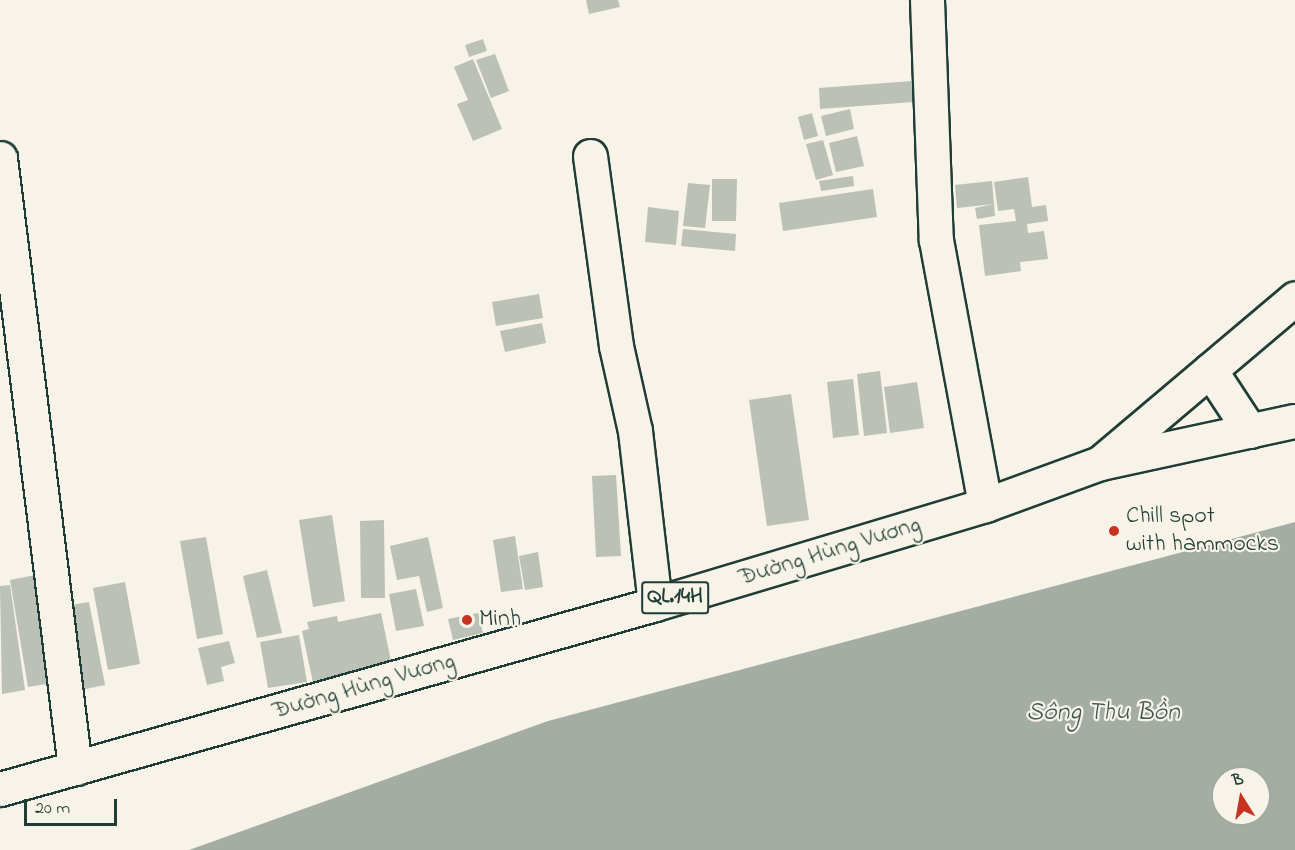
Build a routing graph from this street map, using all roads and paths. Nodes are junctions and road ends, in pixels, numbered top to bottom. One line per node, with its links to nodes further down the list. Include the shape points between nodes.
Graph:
1 (927, 0): 9 (main road, via 936,240)
2 (590, 156): 10 (main road, via 616,346 635,430)
3 (0, 158): 11 (main road)
4 (1295, 298): 5 (main road, Đường Hùng Vương / QL.14H)
5 (1210, 370): 7 (main road); 8 (main road, Đường Hùng Vương / QL.14H)
6 (1295, 421): 7 (main road)
7 (1250, 431): 8 (main road)
8 (1100, 463): 9 (main road, Đường Hùng Vương / QL.14H)
9 (984, 505): 10 (main road, Đường Hùng Vương / QL.14H)
10 (655, 604): 11 (main road, Đường Hùng Vương / QL.14H)
11 (75, 768): 12 (main road, Đường Hùng Vương / QL.14H)
12 (0, 789)

